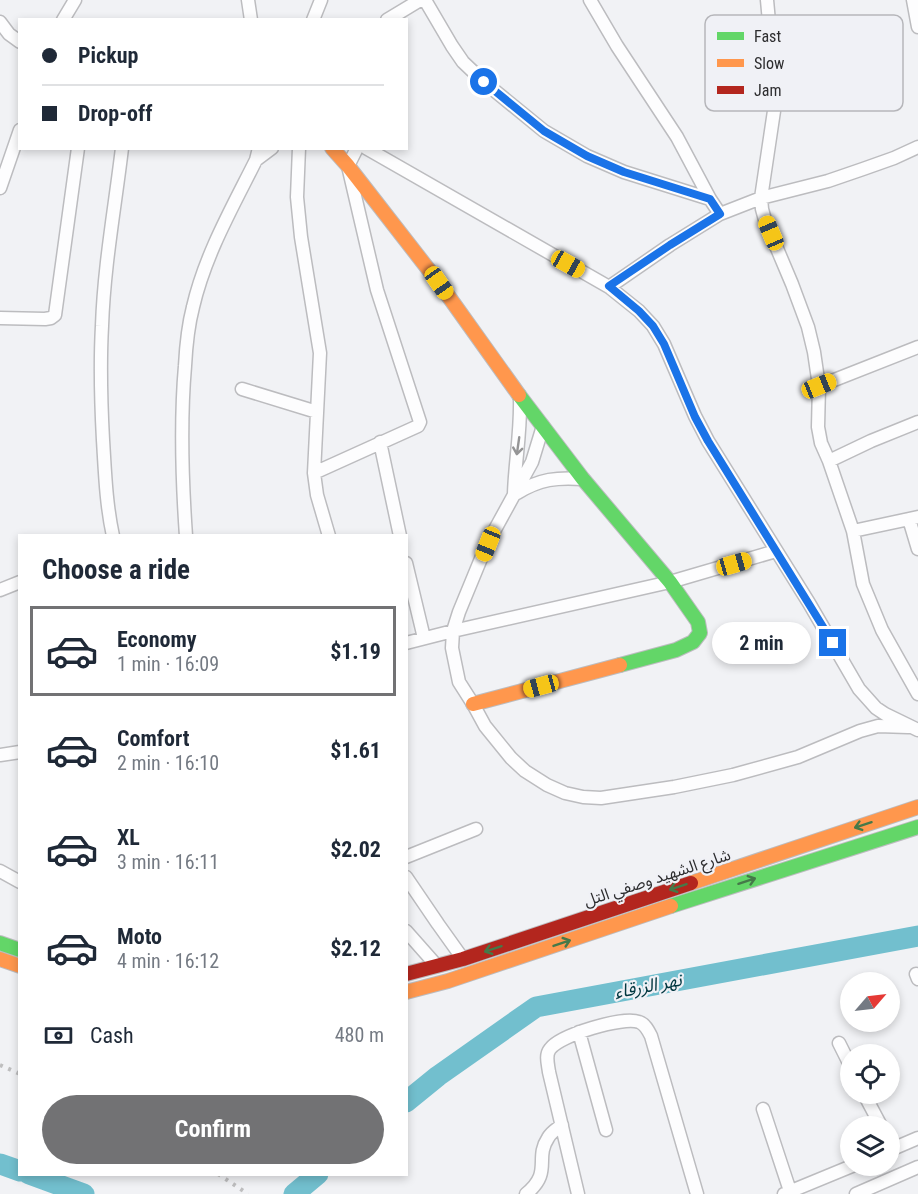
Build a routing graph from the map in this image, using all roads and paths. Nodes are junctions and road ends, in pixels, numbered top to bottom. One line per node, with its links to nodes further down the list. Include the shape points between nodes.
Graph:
1 (75, 0): 8 (street)
2 (248, 0): 9 (street)
3 (321, 0): 10 (street)
4 (420, 0): 11 (street)
5 (425, 0): 30 (street, via 463,62 544,131 624,172)
6 (590, 0): 30 (street)
7 (913, 0): 13 (street)
8 (64, 18)
9 (251, 18)
10 (314, 18)
11 (390, 18)
12 (0, 22): 15 (street)
13 (918, 27)
14 (0, 40): 16 (street)
15 (18, 41)
16 (18, 43)
17 (774, 111): 29 (street)
18 (18, 136): 28 (street)
19 (918, 147): 29 (street, via 845,175)
20 (78, 150): 33 (street, via 55,315 45,319)
21 (122, 150): 48 (street, via 102,326 102,424)
22 (298, 150): 38 (street, via 301,237 320,353)
23 (334, 150): 27 (main road)
24 (356, 150): 27 (street)
25 (370, 150): 32 (street)
26 (258, 154): 49 (street, via 215,244 192,308 181,428)
27 (348, 166): 37 (main road, via 439,283); 41 (street, via 377,290 420,419 418,426)
28 (0, 188)
29 (760, 198): 31 (street); 35 (street, via 808,327)
30 (710, 199): 31 (street)
31 (720, 214): 32 (street)
32 (609, 286): 53 (street, via 653,326 708,441)
33 (0, 318)
34 (918, 347): 35 (street)
35 (819, 386): 42 (street, via 820,443)
36 (243, 389): 38 (street)
37 (519, 397): 40 (main road); 45 (street, one-way to 45)
38 (317, 412): 43 (street)
39 (918, 422): 42 (street)
40 (543, 426): 44 (main road); 45 (street, via 532,462)
41 (380, 442): 43 (street); 51 (street)
42 (829, 461): 47 (street)
43 (314, 473): 50 (street)
44 (583, 479): 45 (street, via 546,479); 55 (main road)
45 (514, 495): 58 (street, via 488,544)
46 (914, 518): 47 (street); 52 (street)
47 (853, 531): 61 (street, via 869,602)
48 (113, 534)
49 (186, 534)
50 (327, 534)
51 (400, 534)
52 (918, 549)
53 (776, 551): 55 (street); 63 (street, via 867,699 885,714)
54 (408, 571): 59 (street)
55 (670, 582): 58 (street); 62 (main road, via 698,622 700,633 693,642 653,657)
56 (18, 583): 57 (street)
57 (0, 590)
58 (453, 631): 59 (street); 62 (street, via 459,682)
59 (424, 638): 60 (street)
60 (408, 642)
61 (918, 694)
62 (473, 704): 63 (street, via 497,743 525,771 547,785 583,797 601,798 733,775 783,762 878,726)
63 (915, 729)
64 (18, 752): 65 (street)
65 (0, 755)
66 (918, 807): 77 (main road, شارع الشهيد وصفي التل, one-way to 77)
67 (918, 827): 81 (main road, شارع الشهيد وصفي التل, one-way to 67)
68 (476, 829): 69 (street)
69 (408, 856)
70 (0, 871): 72 (street)
71 (408, 880): 77 (street)
72 (18, 881)
73 (408, 933): 79 (street)
74 (0, 943): 75 (main road)
75 (18, 950)
76 (0, 959): 78 (main road)
77 (464, 959): 79 (main road, شارع الشهيد وصفي التل)
78 (18, 965)
79 (437, 966): 80 (main road, شارع الشهيد وصفي التل)
80 (408, 974)
81 (408, 991)
82 (579, 1032): 84 (street, via 554,1045 548,1054); 85 (street); 93 (street, via 632,1021 646,1028 656,1050)
83 (763, 1109): 90 (street)
84 (562, 1125): 91 (street, via 548,1137 539,1179); 92 (street)
85 (606, 1130)
86 (918, 1138): 87 (street)
87 (900, 1144)
88 (918, 1167): 94 (street)
89 (840, 1171): 90 (street)
90 (788, 1193)
91 (526, 1194)
92 (579, 1194)
93 (697, 1194)
94 (856, 1194)

